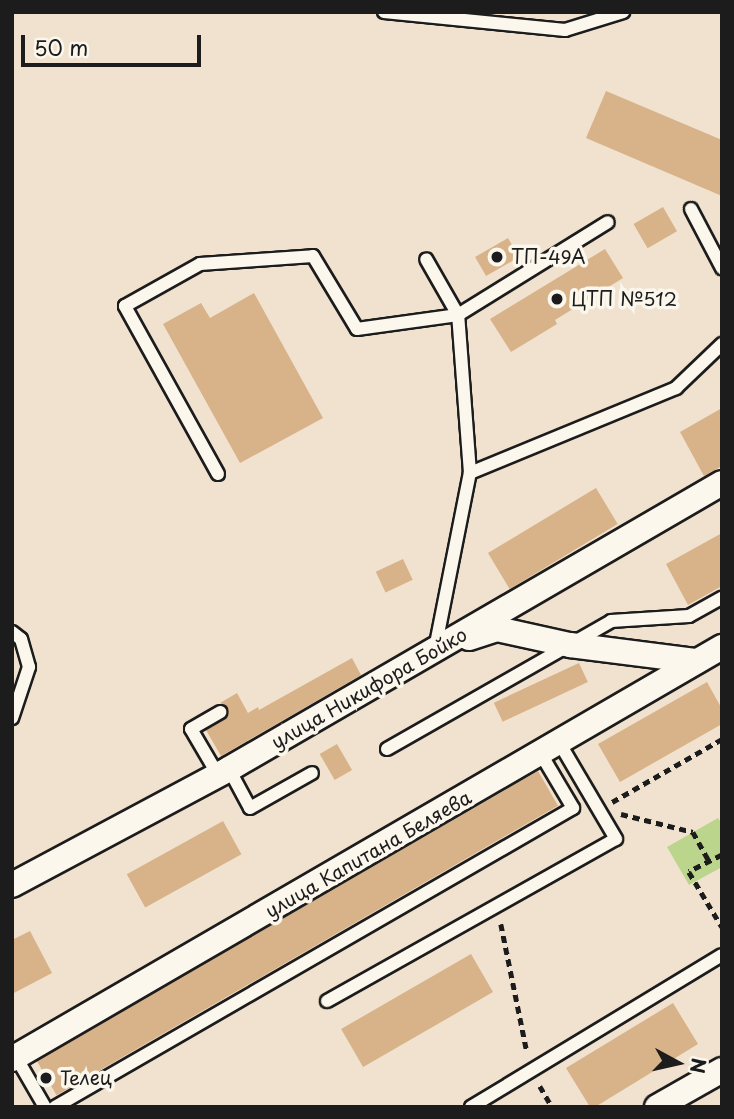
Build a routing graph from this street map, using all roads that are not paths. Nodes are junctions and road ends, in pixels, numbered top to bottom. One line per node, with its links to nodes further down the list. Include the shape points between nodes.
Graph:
1 (384, 12): 2 (lane, via 565,30)
2 (623, 12)
3 (691, 209): 6 (lane)
4 (608, 222): 7 (lane)
5 (426, 259): 7 (lane)
6 (722, 268)
7 (458, 315): 9 (lane); 10 (lane, via 357,329 313,256 200,264 125,306)
8 (722, 344): 9 (lane, via 676,388)
9 (470, 473): 16 (lane)
10 (218, 474)
11 (722, 483): 16 (street, улица Никифора Бойко)
12 (722, 598): 14 (lane, via 689,616 611,621)
13 (12, 632): 18 (lane, via 21,639 29,667)
14 (570, 645): 16 (street, via 496,629); 17 (street); 20 (lane)
15 (722, 647): 17 (street, улица Капитана Беляева)
16 (435, 649): 22 (street, улица Никифора Бойко)
17 (697, 661): 21 (street, улица Капитана Беляева)
18 (14, 712)
19 (219, 712): 22 (lane, via 191,729)
20 (387, 749)
21 (550, 749): 26 (lane, via 599,809 616,839); 27 (street, улица Капитана Беляева); 30 (lane, via 573,808)
22 (223, 772): 23 (lane, via 250,808); 24 (street, улица Никифора Бойко)
23 (312, 773)
24 (12, 885)
25 (722, 955): 31 (lane)
26 (327, 1001)
27 (14, 1058): 29 (lane)
28 (722, 1070): 32 (street)
29 (45, 1107)
30 (55, 1107)
31 (471, 1107)
32 (657, 1107)

